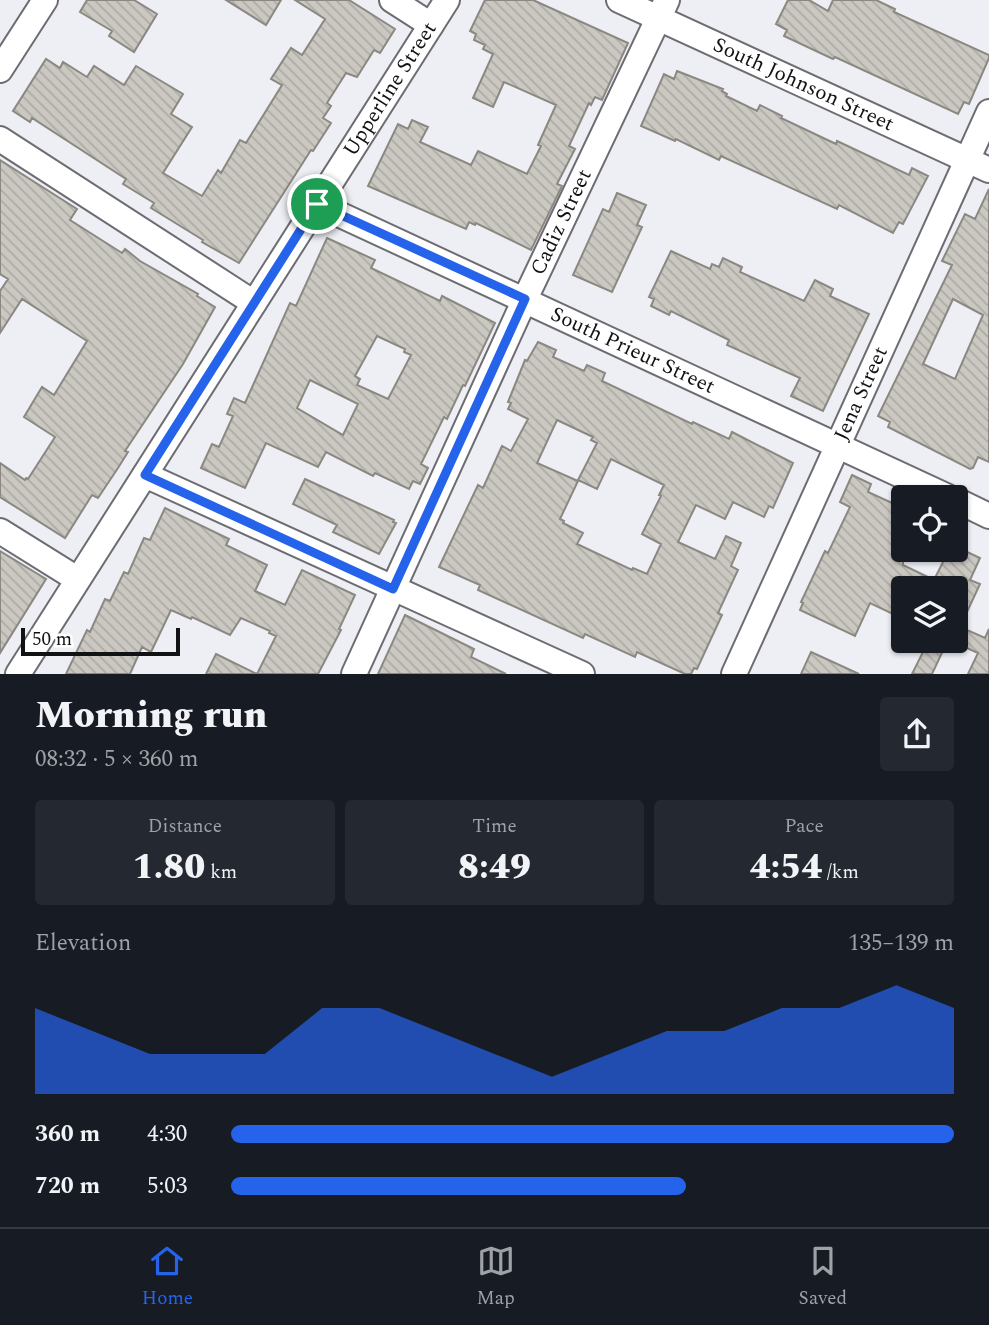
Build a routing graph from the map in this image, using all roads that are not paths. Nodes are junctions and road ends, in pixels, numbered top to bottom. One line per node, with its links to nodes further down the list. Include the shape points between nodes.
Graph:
1 (45, 0): 7 (street)
2 (392, 0): 6 (street)
3 (447, 0): 6 (street, Upperline Street)
4 (619, 0): 5 (street, South Johnson Street)
5 (662, 9): 10 (street, South Johnson Street); 12 (street, Cadiz Street)
6 (431, 24): 11 (street, Upperline Street)
7 (0, 70)
8 (989, 112): 10 (street, Jena Street)
9 (0, 139): 13 (street)
10 (978, 165): 14 (street, Jena Street)
11 (317, 204): 12 (street, South Prieur Street); 13 (street, Upperline Street)
12 (525, 299): 14 (street, South Prieur Street); 21 (street, Cadiz Street)
13 (254, 303): 15 (street, Upperline Street)
14 (838, 446): 16 (street, South Prieur Street); 25 (street, Jena Street)
15 (145, 475): 20 (street, Upperline Street); 21 (street)
16 (922, 485)
17 (968, 506): 18 (street)
18 (989, 516)
19 (0, 531): 20 (street)
20 (78, 579): 22 (street, Upperline Street)
21 (393, 589): 23 (street, Cadiz Street); 24 (street)
22 (18, 674)
23 (354, 674)
24 (582, 674)
25 (734, 674)

